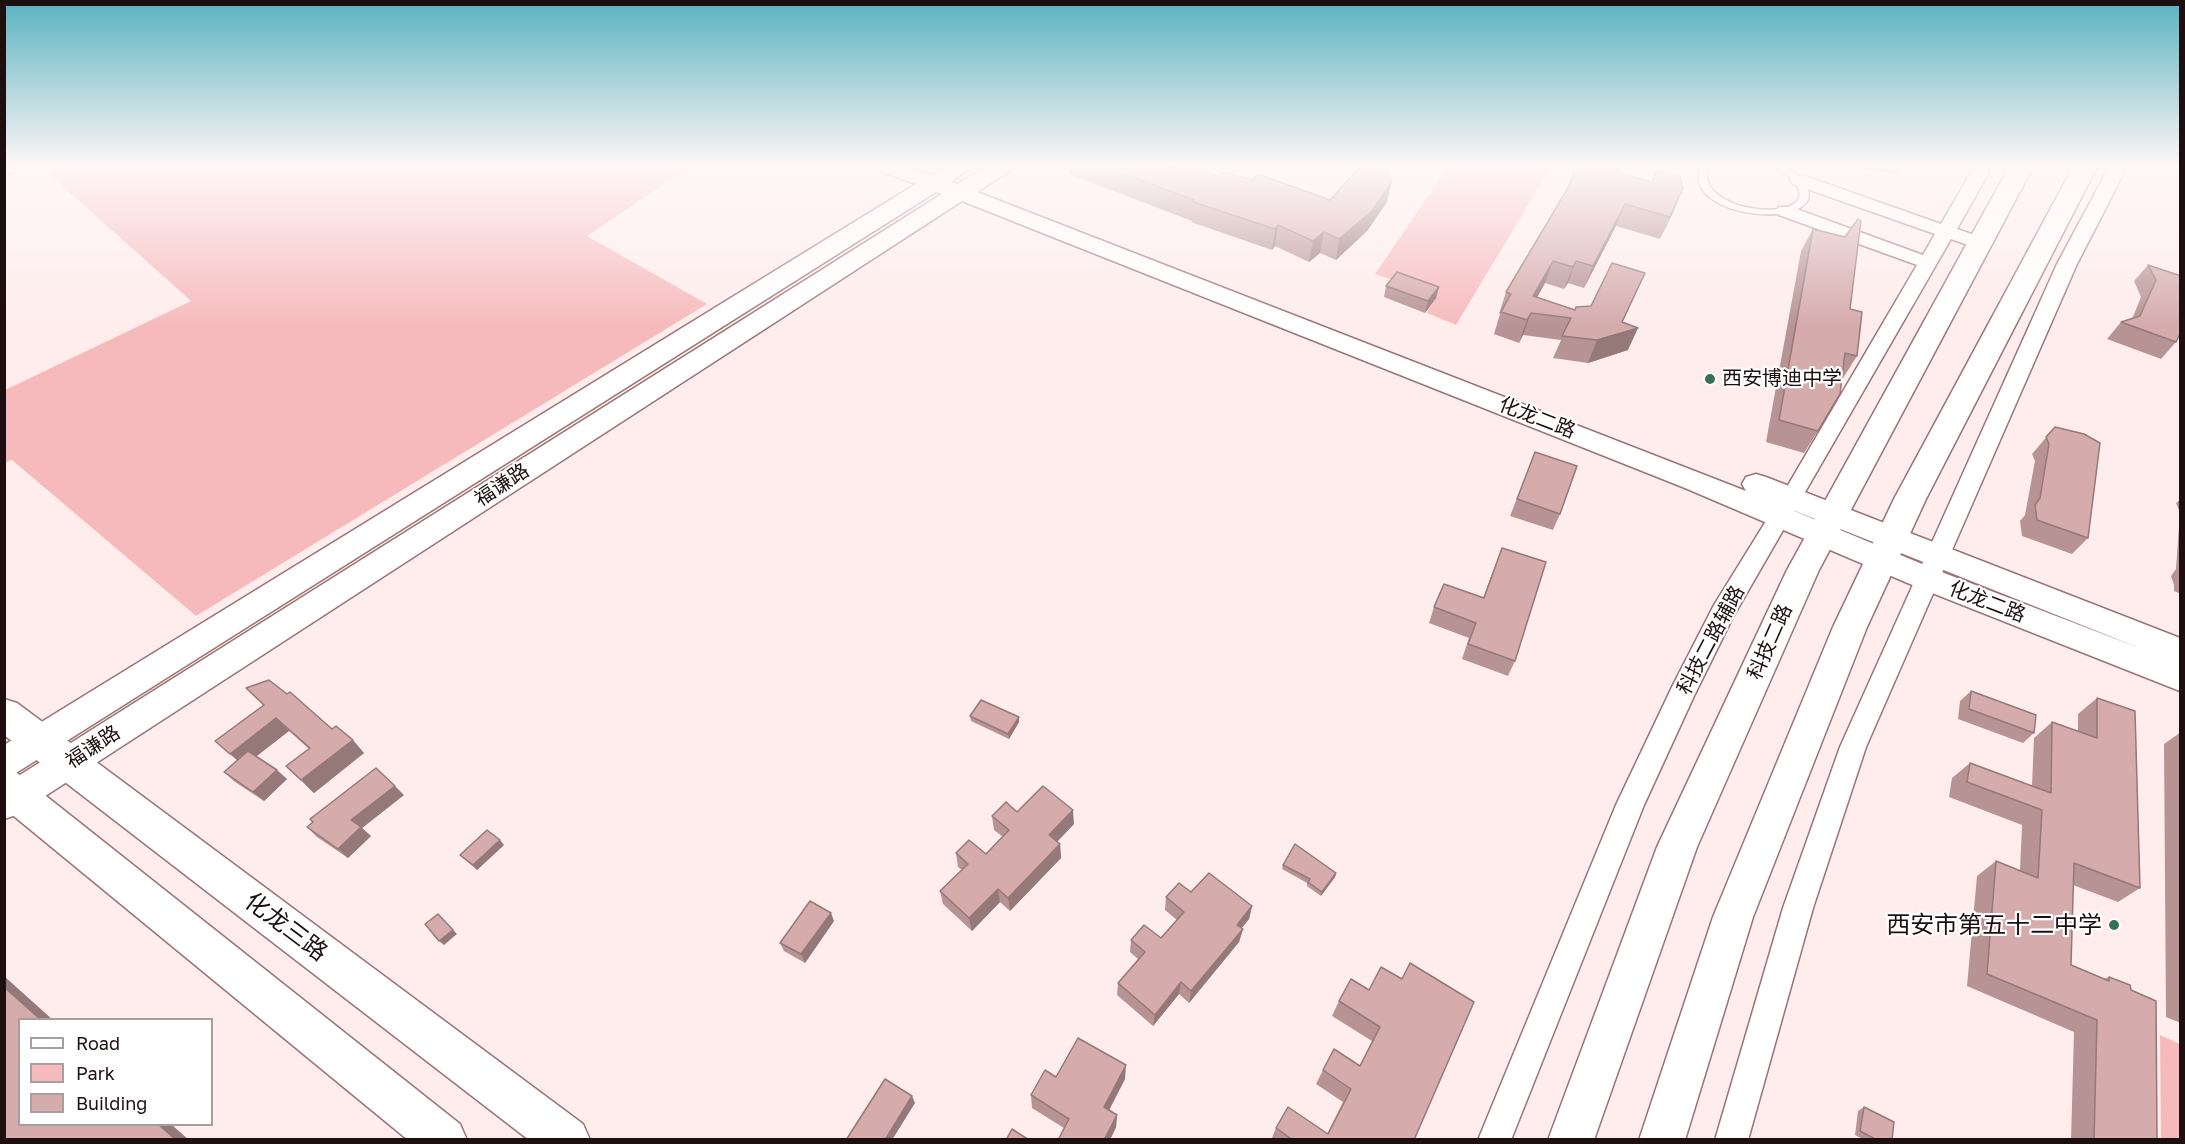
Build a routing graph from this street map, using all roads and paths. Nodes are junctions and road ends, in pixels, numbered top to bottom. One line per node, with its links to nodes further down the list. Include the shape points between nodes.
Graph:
1 (886, 220): 19 (street, 福谦路)
2 (1060, 220): 12 (street, 化龙二路)
3 (1809, 220): 11 (street)
4 (1915, 220): 9 (street)
5 (1952, 220): 9 (street, 科技二路辅路)
6 (1992, 220): 10 (main road, 科技二路)
7 (2057, 220): 14 (main road)
8 (2090, 220): 15 (street)
9 (1946, 231): 10 (street); 11 (street, 科技二路辅路)
10 (1980, 243): 13 (main road, 科技二路)
11 (1928, 263): 12 (street, 科技二路辅路)
12 (1787, 507): 13 (street, 化龙二路); 23 (street, 科技二路辅路, via 1723,612 1630,805)
13 (1827, 524): 14 (street, 化龙二路); 24 (main road, 科技二路, via 1677,847)
14 (1886, 548): 15 (street, 化龙二路); 25 (main road, via 1733,917)
15 (1933, 568): 16 (street, 化龙二路); 17 (street, 化龙二路); 26 (street, via 1853,747 1798,908)
16 (2181, 651)
17 (2181, 678)
18 (4, 714): 19 (main road, 化龙三路)
19 (54, 752): 20 (street, 福谦路); 22 (main road, 化龙三路)
20 (8, 787): 21 (main road)
21 (444, 1140)
22 (567, 1140)
23 (1494, 1140)
24 (1571, 1140)
25 (1662, 1140)
26 (1731, 1140)

